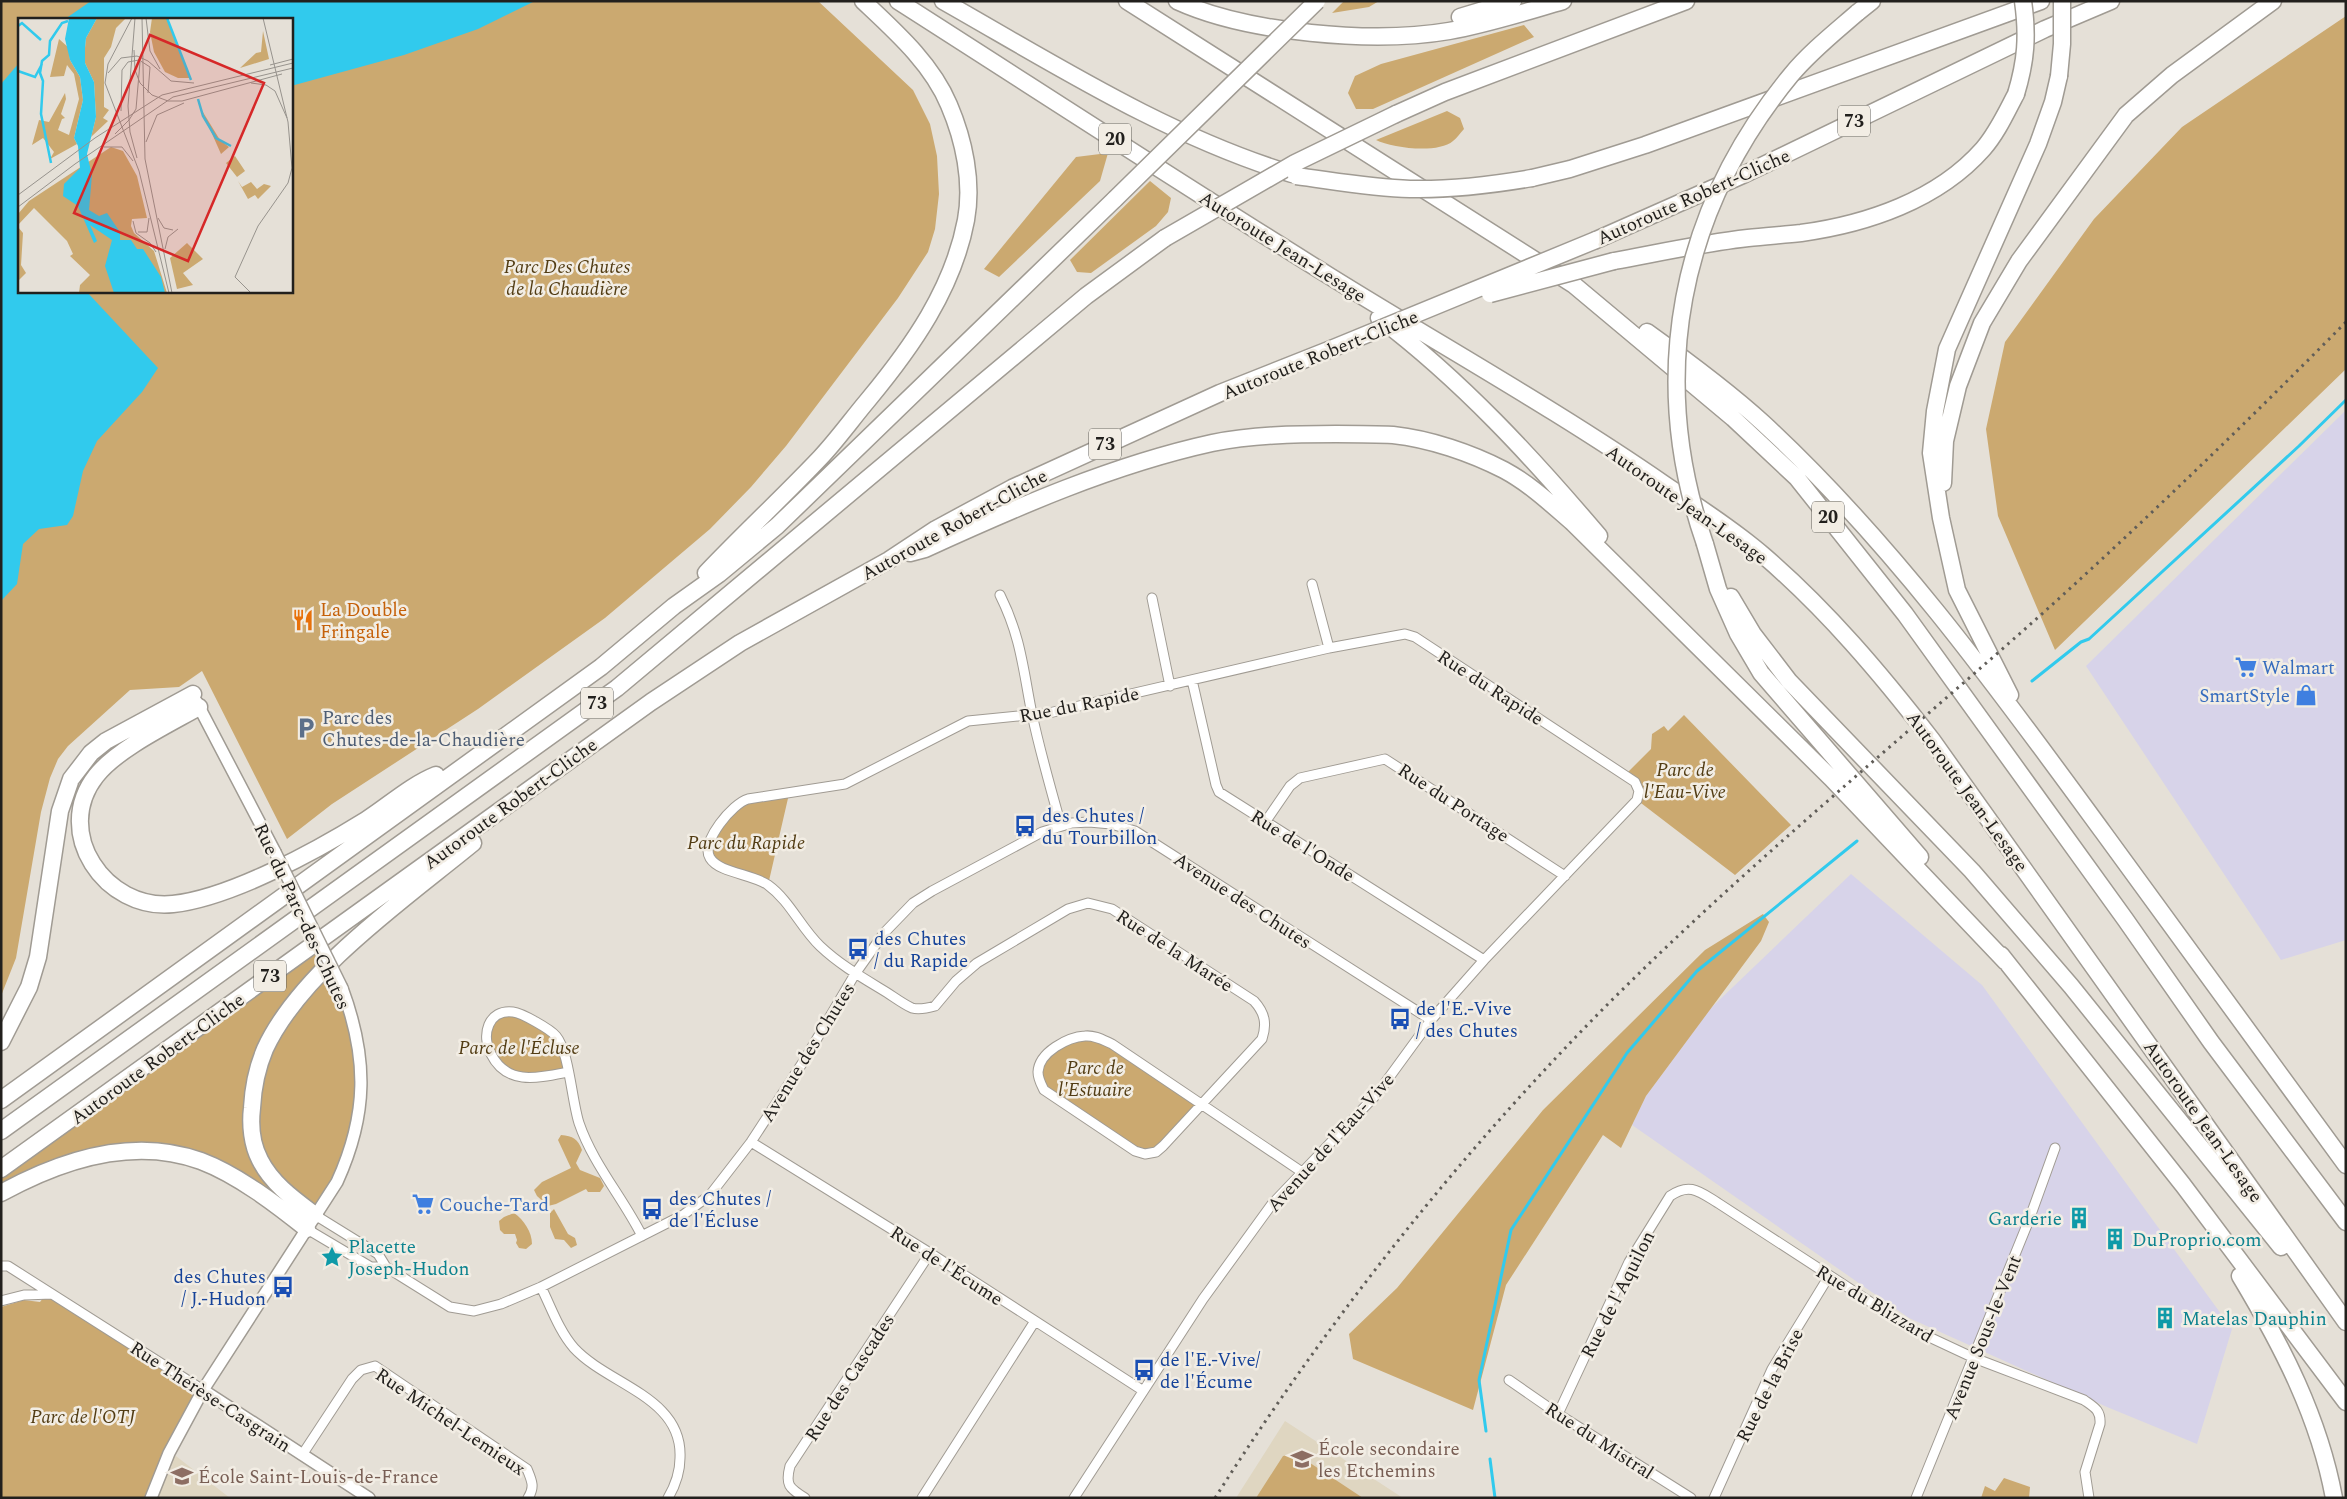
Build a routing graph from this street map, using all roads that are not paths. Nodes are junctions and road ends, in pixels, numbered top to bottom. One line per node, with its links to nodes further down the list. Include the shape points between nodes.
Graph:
1 (864, 1): 26 (highway, via 902,38 931,74 949,104 965,160 968,186 966,219 956,256 926,323 892,371 821,457)
2 (898, 1): 17 (highway, Autoroute Jean-Lesage / 20)
3 (943, 1): 12 (highway, bridge, via 1133,108 1194,138 1296,176 1409,189 1457,188 1532,178 1570,169 1645,145)
4 (1127, 1): 18 (highway, 20)
5 (1177, 1): 16 (highway, via 1265,26)
6 (1317, 1): 26 (highway, bridge, via 777,526)
7 (1513, 1): 16 (highway, via 1455,19)
8 (1563, 1): 16 (highway, via 1448,31 1402,36)
9 (1686, 1): 48 (highway, Autoroute Robert-Cliche / 73, bridge, via 1445,92 1396,114 1295,164 1165,238 1086,296 617,688)
10 (1872, 1): 21 (highway, bridge, via 1791,74 1745,140 1712,204 1690,269 1682,309 1676,387 1684,474)
11 (2023, 1): 19 (highway, bridge, via 2026,51 2016,94 2000,124 1984,148 1962,170 1914,200 1856,222 1614,261)
12 (2041, 1)
13 (2062, 1): 20 (highway, bridge, via 2062,44 2053,102 2038,144 1947,349 1931,453)
14 (2111, 1): 19 (highway, Autoroute Robert-Cliche / 73, bridge, via 2045,29 1746,174)
15 (2273, 1): 20 (highway, via 2172,76 2126,115 2019,261 1982,323 1958,386 1945,441)
16 (1356, 35)
17 (1331, 277): 27 (highway, via 1414,344 1495,421 1541,468); 68 (highway, Autoroute Jean-Lesage / 20, via 1579,428 1732,531 1763,555 1850,640 1932,740)
18 (1574, 285): 33 (highway, via 1648,332 1764,423 1864,526); 58 (highway, 20, via 1733,418 1797,478 1905,614 2211,1042)
19 (1418, 315): 22 (highway, Autoroute Robert-Cliche / 73, bridge, via 1220,393 1029,480 936,529)
20 (1941, 518): 33 (highway, via 1957,590)
21 (1705, 544): 41 (highway, via 1718,589 1738,634 1761,672); 69 (highway, via 1724,586 1753,634 1789,680 1972,871 2071,986)
22 (889, 560): 27 (highway, via 925,549 1079,483 1212,443 1296,434 1394,435 1444,446 1505,471 1573,523); 35 (highway, Autoroute Robert-Cliche / 73, via 740,643)
23 (1312, 584): 28 (street)
24 (1000, 595): 32 (street, via 1018,638)
25 (1152, 598): 30 (street)
26 (674, 606): 34 (highway, via 601,667)
27 (1682, 629): 41 (highway, via 1832,778)
28 (1329, 648): 29 (street, Rue du Rapide); 36 (street, Rue du Rapide, via 1395,634 1415,637 1635,782)
29 (1192, 680): 30 (street, Rue du Rapide); 37 (street, Rue de l'Onde, via 1219,792)
30 (1170, 686): 32 (street, Rue du Rapide)
31 (196, 701): 34 (highway, via 108,763 83,800 81,831 89,858 108,884 134,900 172,904 221,892 269,872 364,821 432,777); 44 (highway, via 106,742 91,753 71,779 60,810 38,957 29,987); 57 (street, Rue du Parc-des-Chutes, bridge, via 342,988 358,1042 362,1072 360,1108 347,1160)
32 (1032, 716): 38 (street); 42 (street, Rue du Rapide, via 968,721 840,786 740,801 709,840 709,858 718,866 768,885 819,945)
33 (2023, 722): 51 (highway)
34 (473, 760): 46 (highway)
35 (539, 783): 52 (highway, Autoroute Robert-Cliche / 73); 57 (highway, via 474,842 362,934 293,1005 266,1049 254,1089 251,1118 259,1159)
36 (1638, 790): 39 (street, Avenue de l'Eau-Vive, via 1637,800)
37 (1266, 821): 39 (street, Rue du Portage, via 1290,786 1300,778 1386,759); 40 (street, Rue de l'Onde)
38 (1061, 826): 42 (street, Avenue des Chutes, via 1026,840 913,904 884,933); 43 (street, Avenue des Chutes, via 1090,822 1135,831)
39 (1565, 876): 40 (street, Avenue de l'Eau-Vive)
40 (1484, 960): 43 (street, Avenue de l'Eau-Vive)
41 (2006, 962): 54 (highway)
42 (855, 974): 47 (street, Rue de la Marée, via 914,1008 935,1006 977,963 1068,910 1088,903 1112,909 1254,1001 1261,1009 1265,1029 1262,1039); 49 (street, Avenue des Chutes, via 805,1060)
43 (1431, 1020): 53 (street, Avenue de l'Eau-Vive, via 1377,1094)
44 (1, 1042)
45 (568, 1072): 45 (street, via 539,1078 504,1072 488,1047 487,1027 493,1017 504,1012 516,1012 544,1027 556,1036 564,1052); 59 (street, via 580,1125)
46 (1, 1100)
47 (1200, 1104): 47 (street, via 1112,1044 1098,1038 1086,1036 1059,1045 1043,1058 1038,1070 1044,1090 1145,1154 1156,1152 1163,1146); 53 (street)
48 (1, 1131)
49 (751, 1142): 59 (street, Avenue des Chutes, via 710,1195 683,1215); 60 (street, Rue de l'Écume)
50 (2055, 1148): 70 (street, Avenue Sous-le-Vent)
51 (2346, 1165)
52 (1, 1169)
53 (1302, 1172): 73 (street, Avenue de l'Eau-Vive, via 1272,1204)
54 (2183, 1185): 74 (highway); 88 (highway, via 2266,1320 2293,1371 2311,1413)
55 (1690, 1188): 63 (street, Rue du Blizzard); 75 (street, Rue de l'Aquilon, via 1680,1189 1670,1196 1629,1262)
56 (1, 1193): 57 (highway, via 52,1168 80,1160 121,1152 160,1152 201,1161 219,1169 281,1208)
57 (311, 1222): 62 (street, Avenue des Chutes, via 378,1254); 62 (street, Avenue des Chutes, via 371,1267); 72 (street, Rue du Parc-des-Chutes)
58 (2346, 1222)
59 (642, 1236): 64 (street, Avenue des Chutes)
60 (930, 1253): 67 (street, Rue de l'Écume); 81 (street, Rue des Cascades, via 790,1466 786,1478 791,1489)
61 (1, 1266): 65 (street, Rue Thérèse-Casgrain, via 8,1266)
62 (386, 1267): 64 (street, Avenue des Chutes, via 450,1307 474,1311 501,1304)
63 (1830, 1276): 70 (street, Rue du Blizzard, via 1912,1329); 85 (street, Rue de la Brise, via 1772,1370)
64 (541, 1287): 80 (street, via 564,1334 575,1348 596,1367 655,1403 672,1422 681,1444 680,1465)
65 (52, 1294): 66 (street, via 24,1295); 72 (street, Rue Thérèse-Casgrain)
66 (1, 1302)
67 (1035, 1321): 73 (street, Rue de l'Écume); 82 (street)
68 (2346, 1322)
69 (2346, 1329)
70 (1974, 1358): 86 (street, Avenue Sous-le-Vent); 87 (street, Rue du Blizzard, via 2084,1400 2098,1409 2100,1424 2084,1472)
71 (1509, 1380): 75 (street, Rue du Mistral)
72 (203, 1390): 76 (street, Rue Thérèse-Casgrain); 77 (street, Rue du Parc-des-Chutes, via 169,1453)
73 (1142, 1390): 83 (street, Avenue de l'Eau-Vive)
74 (2346, 1402)
75 (1558, 1414): 84 (street, Rue du Mistral)
76 (302, 1454): 78 (street, Rue Thérèse-Casgrain); 79 (street, Rue Michel-Lemieux, via 352,1379 361,1370 375,1366 527,1469 533,1481 533,1490)
77 (151, 1498)
78 (369, 1498)
79 (528, 1498)
80 (668, 1498)
81 (804, 1498)
82 (922, 1498)
83 (1074, 1498)
84 (1691, 1498)
85 (1714, 1498)
86 (1916, 1498)
87 (2089, 1498)
88 (2334, 1498)

